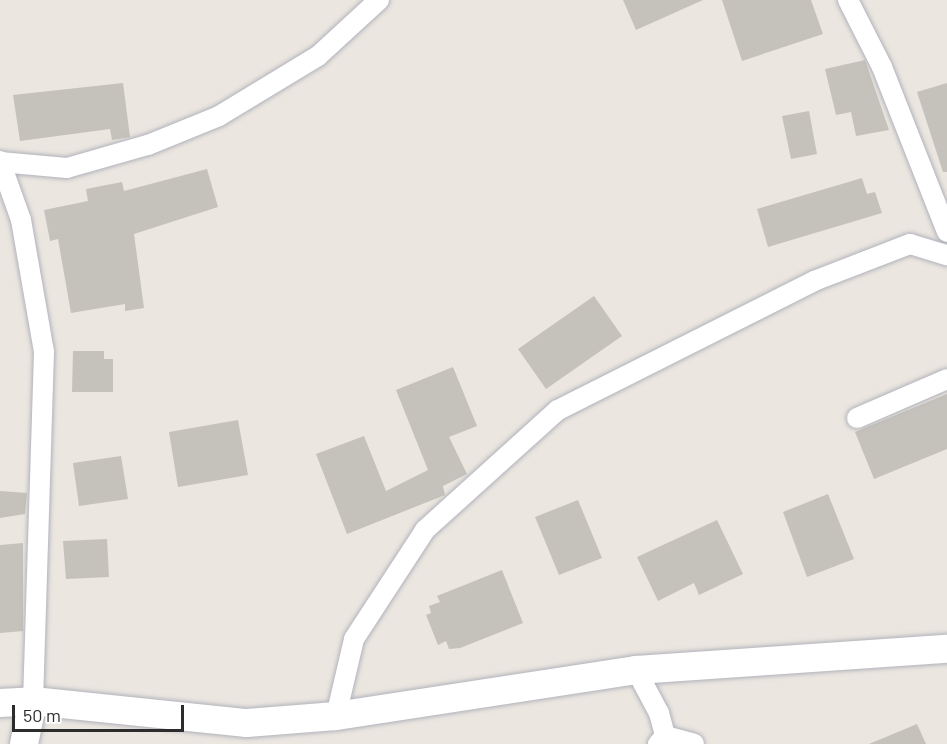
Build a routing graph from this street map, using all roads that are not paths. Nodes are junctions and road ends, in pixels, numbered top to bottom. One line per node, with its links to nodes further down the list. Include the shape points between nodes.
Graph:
1 (379, 0): 3 (street, via 318,56 219,116 148,145 67,168)
2 (848, 0): 4 (street, via 882,67)
3 (0, 162): 10 (street, via 21,219 44,352)
4 (947, 232)
5 (947, 255): 12 (street, via 910,244 814,281 558,410 425,530 354,639)
6 (947, 379): 7 (street)
7 (857, 418)
8 (947, 649): 9 (main road)
9 (636, 670): 12 (main road); 13 (street)
10 (33, 701): 11 (main road); 12 (main road, via 247,723); 14 (main road)
11 (0, 703)
12 (336, 716)
13 (661, 740): 15 (street)
14 (24, 744)
15 (694, 744)

